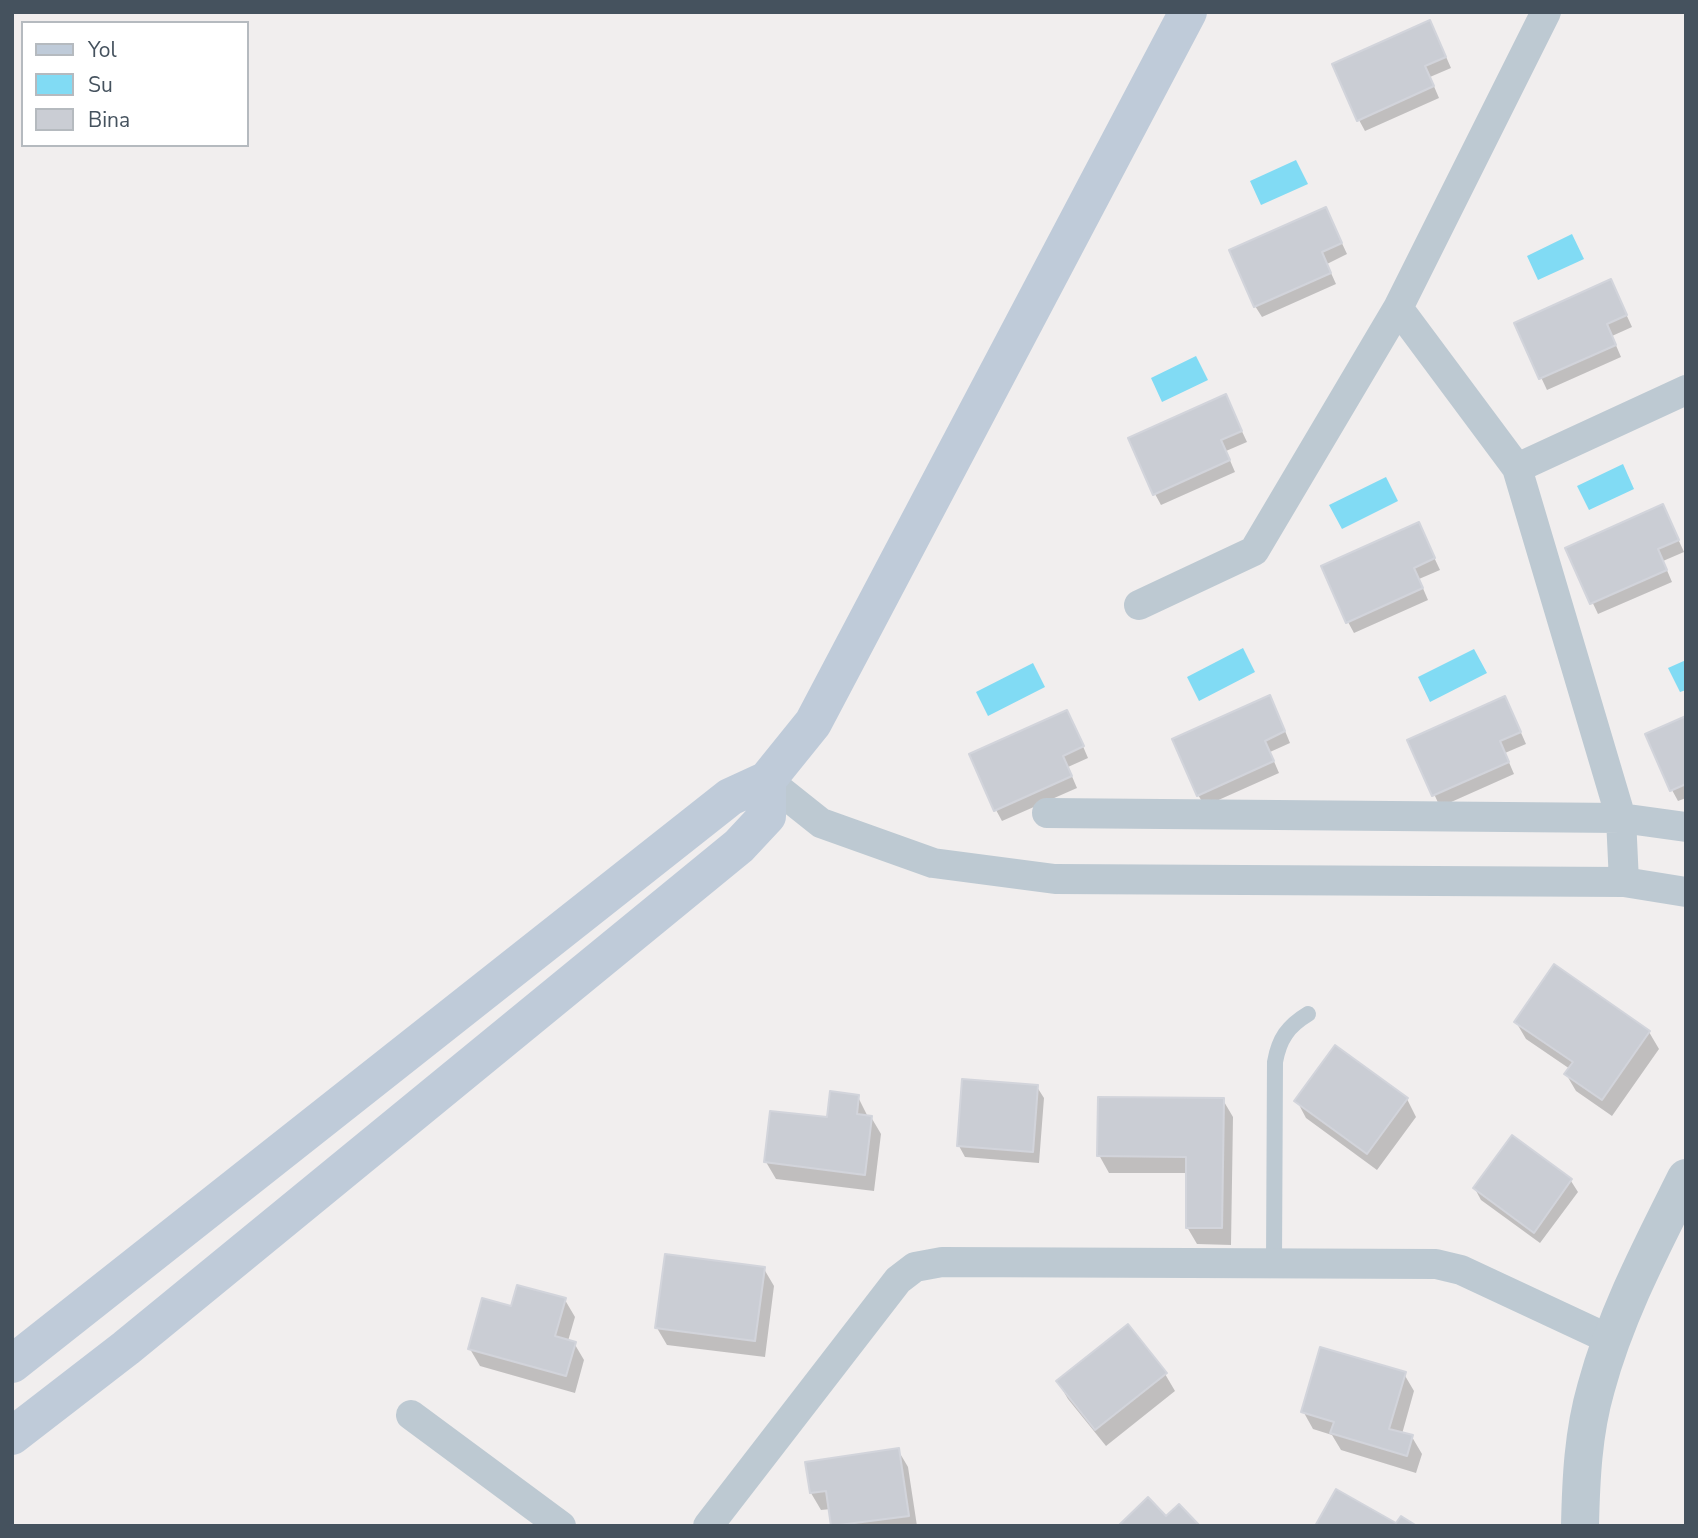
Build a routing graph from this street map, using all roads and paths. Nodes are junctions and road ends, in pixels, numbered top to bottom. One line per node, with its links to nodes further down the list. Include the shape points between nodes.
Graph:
1 (1188, 12): 7 (main road, via 813,723)
2 (1546, 12): 3 (street)
3 (1398, 308): 5 (street); 6 (street, via 1254,551)
4 (1686, 390): 5 (street)
5 (1517, 468): 9 (street)
6 (1139, 605)
7 (767, 780): 11 (street, via 821,823 933,863 1055,879); 17 (main road, via 730,797); 19 (main road, via 767,816 739,846 126,1349)
8 (1047, 813): 9 (street)
9 (1621, 818): 10 (street); 11 (street)
10 (1686, 827)
11 (1624, 882): 12 (street)
12 (1686, 892)
13 (1308, 1014): 15 (lane, via 1294,1022 1277,1047)
14 (1686, 1178): 16 (street)
15 (1274, 1262): 16 (street, via 1436,1264 1461,1270); 21 (street, via 942,1262 915,1267 898,1280)
16 (1611, 1340): 22 (street, via 1588,1428)
17 (12, 1364)
18 (411, 1415): 20 (street)
19 (12, 1436)
20 (561, 1526)
21 (708, 1526)
22 (1580, 1526)

